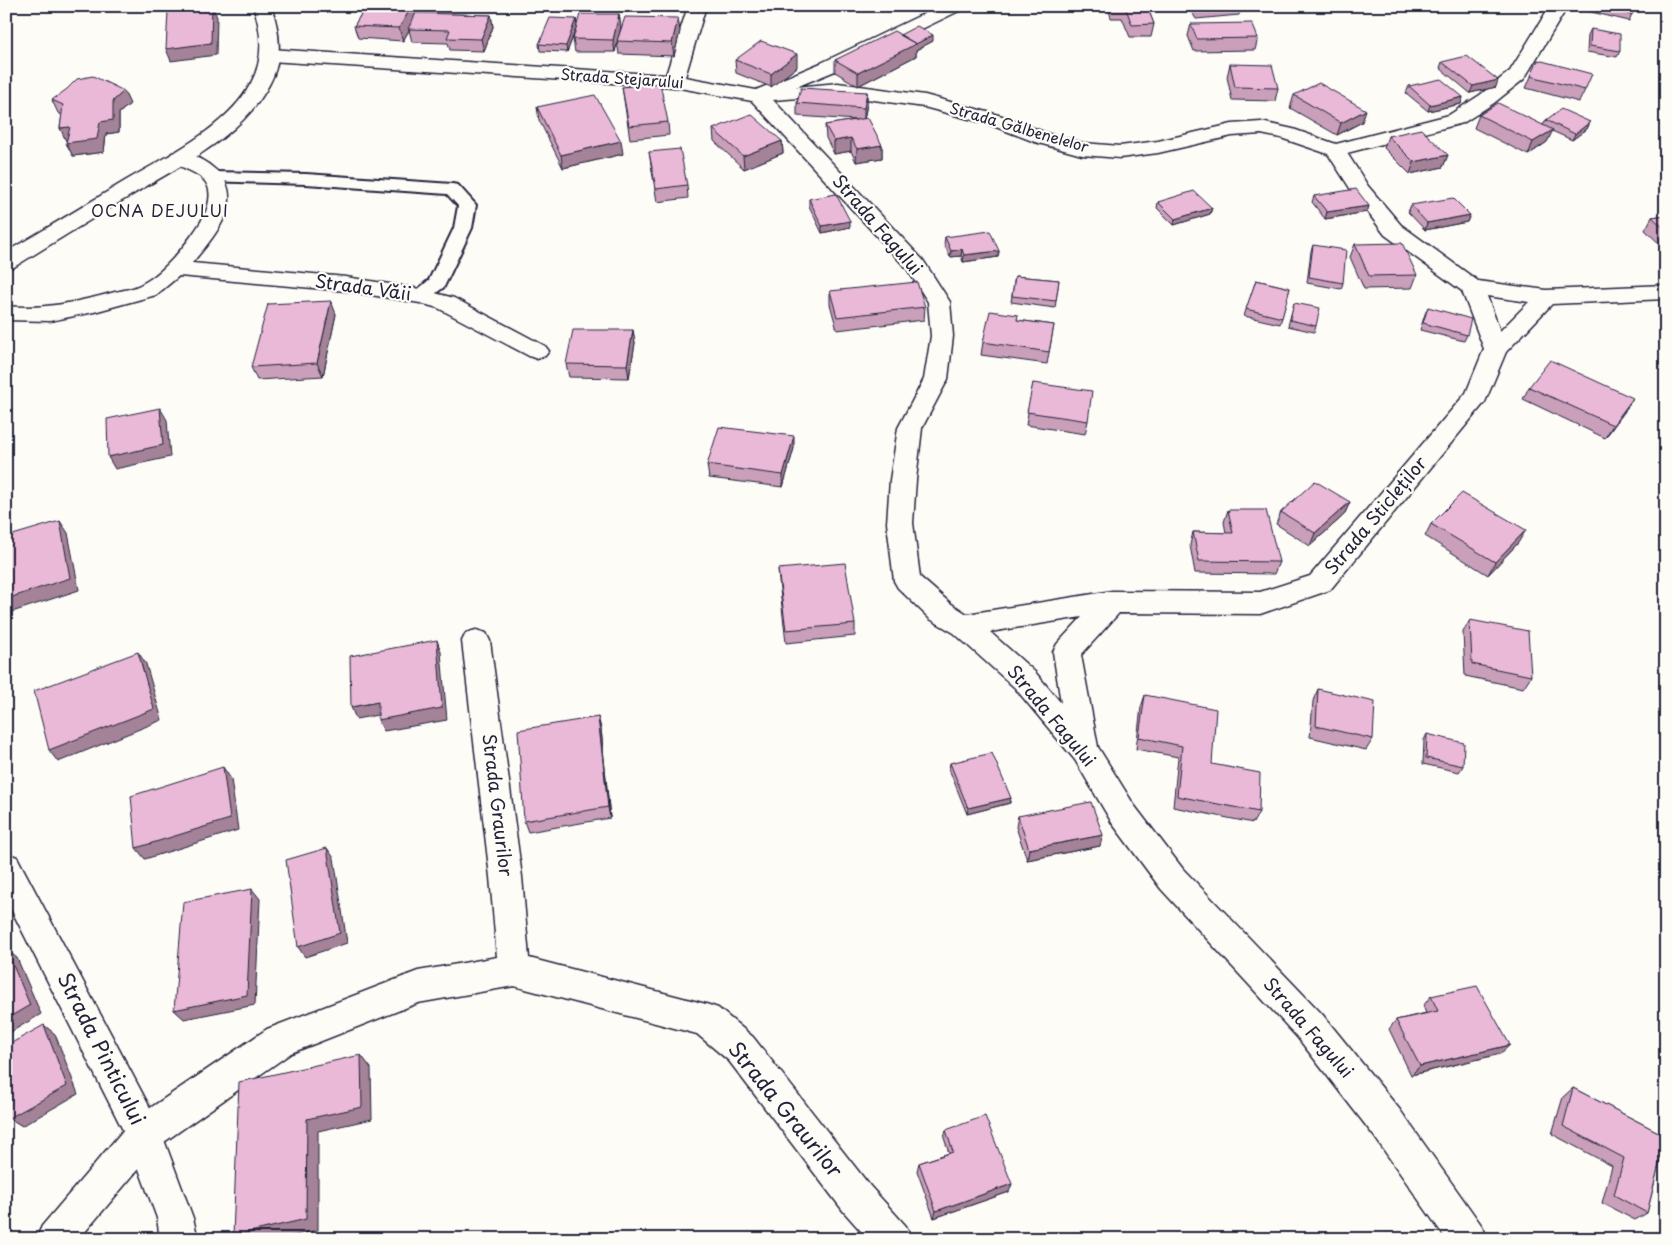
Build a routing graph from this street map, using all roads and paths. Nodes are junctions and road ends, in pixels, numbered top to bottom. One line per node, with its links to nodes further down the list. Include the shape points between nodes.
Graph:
1 (262, 6): 5 (street, via 268,20)
2 (697, 6): 6 (street)
3 (955, 6): 7 (street, via 828,67)
4 (1559, 6): 8 (street, via 1517,75 1456,119)
5 (270, 55): 6 (street, Strada Stejarului); 9 (street, via 259,87 242,108 218,131)
6 (674, 82): 7 (street, Strada Stejarului)
7 (758, 96): 8 (street, Strada Gălbenelelor, via 838,88 925,101 1082,149 1120,152 1232,130 1261,128); 21 (street, Strada Fagului, via 915,265 939,302 942,336 936,379 910,428 900,523 907,581 940,611)
8 (1335, 150): 13 (street, via 1360,189 1393,230)
9 (178, 157): 10 (street); 11 (street)
10 (213, 177): 12 (street, via 220,191 220,203 206,232); 15 (lane, via 306,179 452,189 467,204 463,228 437,283)
11 (6, 262)
12 (176, 269): 15 (street, Strada Văii, via 346,284); 17 (street, via 148,290 87,308 25,316)
13 (1472, 287): 16 (street); 18 (street)
14 (1666, 292): 16 (street)
15 (420, 296): 19 (street, Strada Văii, via 446,303)
16 (1546, 297): 18 (street, Strada Sticleților)
17 (6, 313)
18 (1496, 349): 20 (street, Strada Sticleților, via 1477,396 1320,582 1260,602)
19 (537, 351)
20 (1112, 602): 21 (street, Strada Sticleților); 23 (street, via 1067,652)
21 (964, 625): 23 (street, Strada Fagului, via 1025,680)
22 (476, 641): 25 (street, Strada Graurilor, via 506,877)
23 (1085, 751): 30 (street, Strada Fagului, via 1122,814 1172,880 1310,1026 1387,1122)
24 (6, 867): 26 (street, Strada Pinticului)
25 (514, 970): 26 (street, Strada Graurilor, via 418,987 279,1041); 29 (street, Strada Graurilor, via 706,1020 740,1048 857,1199)
26 (144, 1134): 27 (street, Strada Graurilor); 28 (street, Strada Pinticului, via 175,1218)
27 (55, 1239)
28 (179, 1239)
29 (893, 1239)
30 (1469, 1239)

